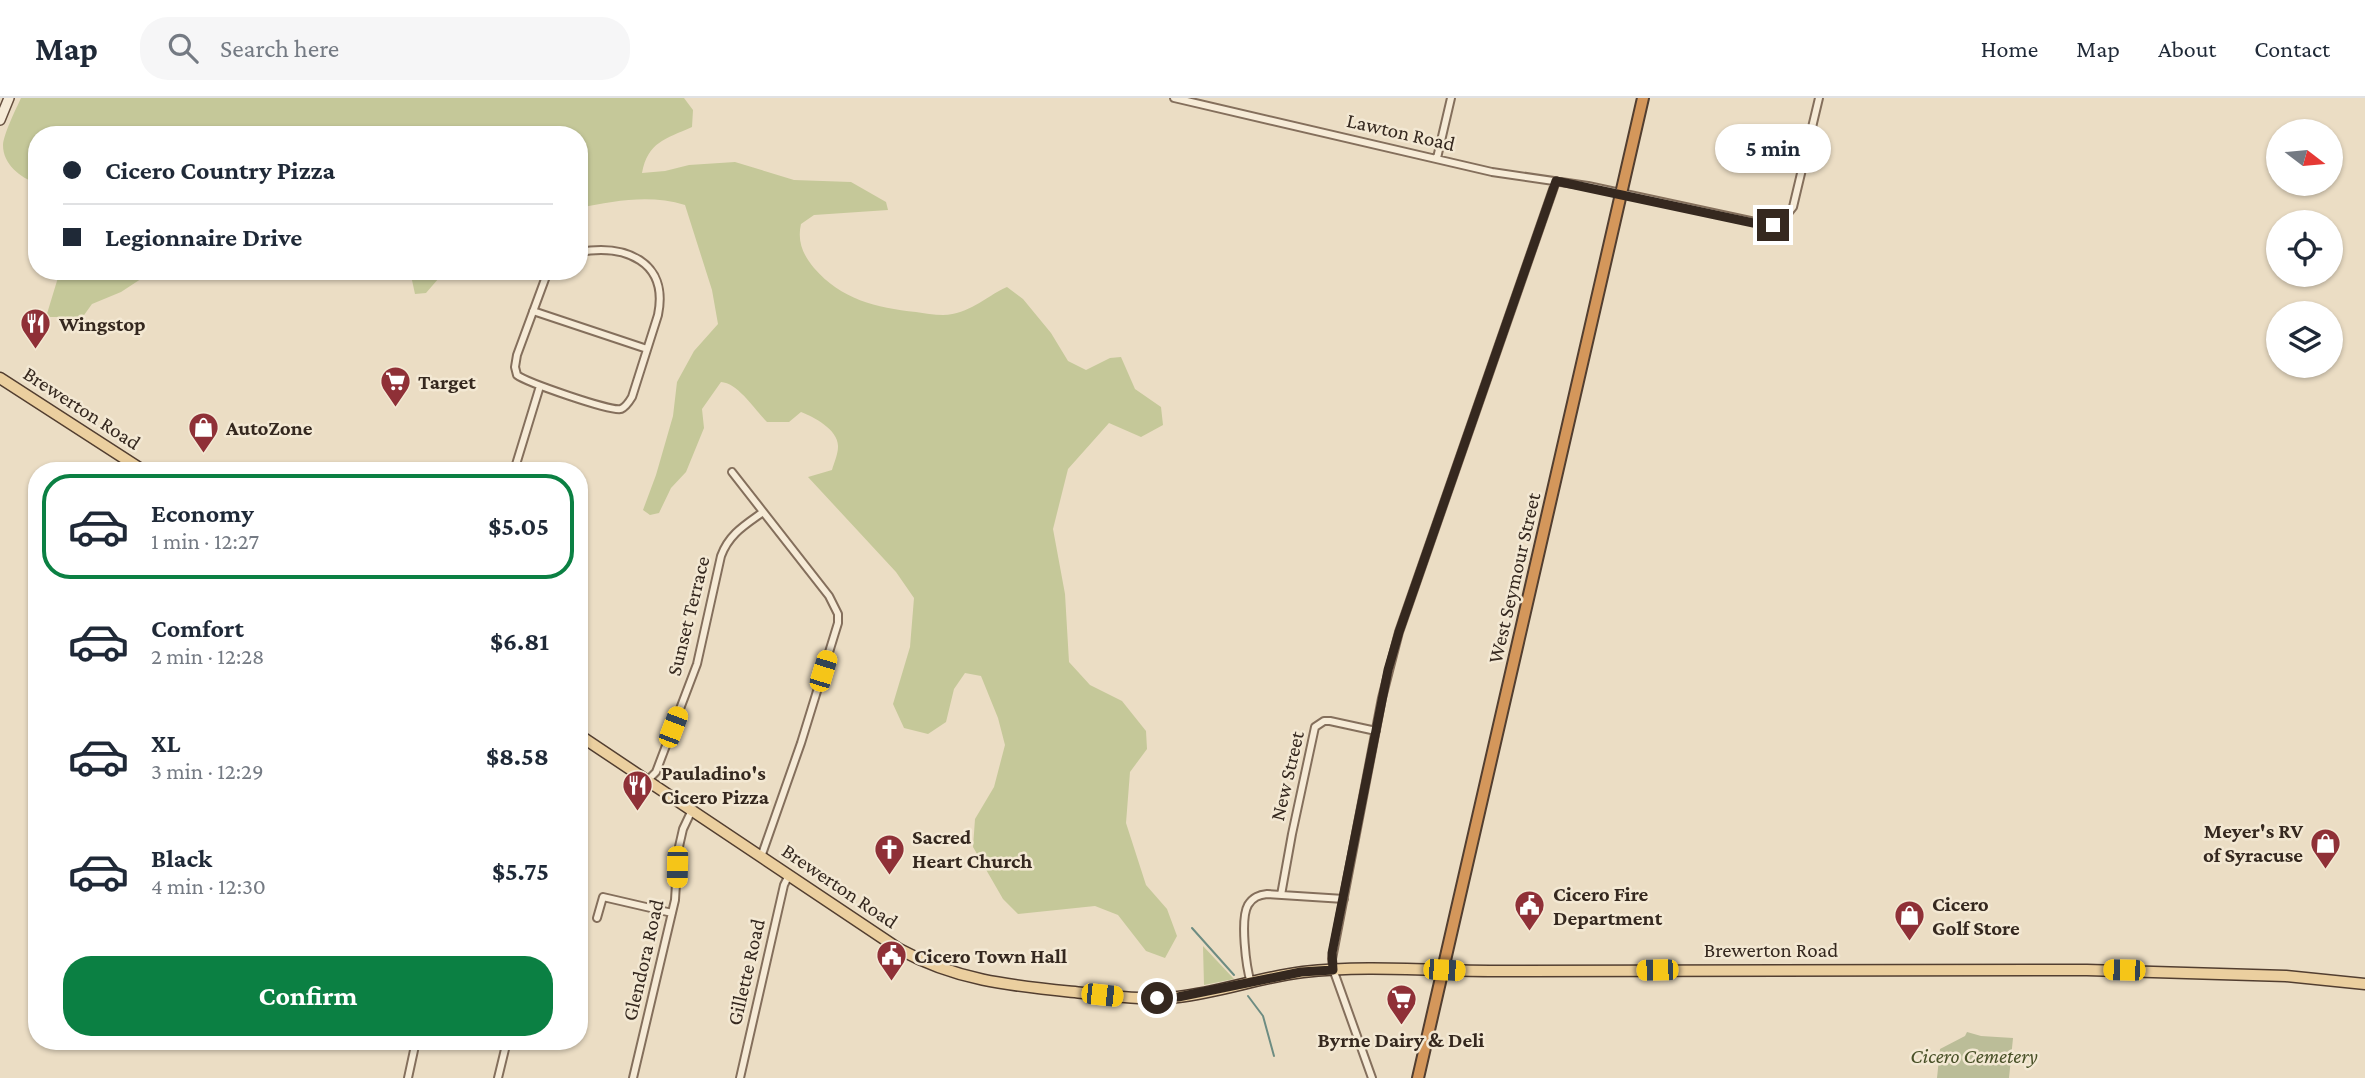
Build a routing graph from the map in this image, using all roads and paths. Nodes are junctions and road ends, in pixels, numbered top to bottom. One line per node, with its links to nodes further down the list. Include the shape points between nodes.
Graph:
1 (9, 98): 6 (street)
2 (1174, 98): 7 (street, Lawton Road)
3 (1451, 98): 7 (street)
4 (1643, 98): 9 (highway, West Seymour Street)
5 (1819, 98): 9 (street, Lawton Road, via 1796,197 1782,221 1758,224)
6 (0, 120)
7 (1437, 158): 8 (street, Lawton Road)
8 (1556, 181): 9 (street, Lawton Road); 20 (street, via 1399,632)
9 (1621, 194): 31 (highway, West Seymour Street)
10 (588, 251): 13 (street, via 622,251 653,274 660,304)
11 (545, 280): 12 (street)
12 (533, 311): 13 (street); 15 (street, via 515,370 519,377)
13 (647, 349): 15 (street, via 632,397 621,409)
14 (0, 378): 16 (main road, Brewerton Road)
15 (540, 386): 17 (street)
16 (130, 462)
17 (517, 462)
18 (732, 472): 19 (street)
19 (763, 512): 22 (street, Sunset Terrace, via 726,541 697,664 656,772); 24 (street, via 830,596 838,623)
20 (1376, 731): 26 (street, New Street, via 1330,721 1315,727); 27 (street)
21 (588, 741): 22 (main road, Brewerton Road)
22 (648, 780): 23 (main road, Brewerton Road)
23 (692, 810): 24 (main road, Brewerton Road); 28 (street, Glendora Road, via 678,851)
24 (761, 857): 25 (main road, Brewerton Road)
25 (789, 875): 32 (main road, Brewerton Road, via 919,960 985,982 1157,998); 39 (street, Gillette Road)
26 (1281, 895): 27 (street); 32 (street, via 1258,895 1248,906 1245,923)
27 (1344, 899): 30 (street, via 1332,953)
28 (672, 913): 29 (street, via 603,897); 38 (street, Glendora Road)
29 (597, 918)
30 (1333, 970): 31 (main road, Brewerton Road); 32 (main road, Brewerton Road); 40 (street)
31 (1444, 970): 33 (main road, Brewerton Road, via 2087,970 2275,975); 41 (highway, West Seymour Street)
32 (1251, 983)
33 (2365, 984)
34 (414, 1050): 36 (street)
35 (505, 1050): 37 (street)
36 (408, 1078)
37 (498, 1078)
38 (633, 1078)
39 (740, 1078)
40 (1372, 1078)
41 (1418, 1078)

